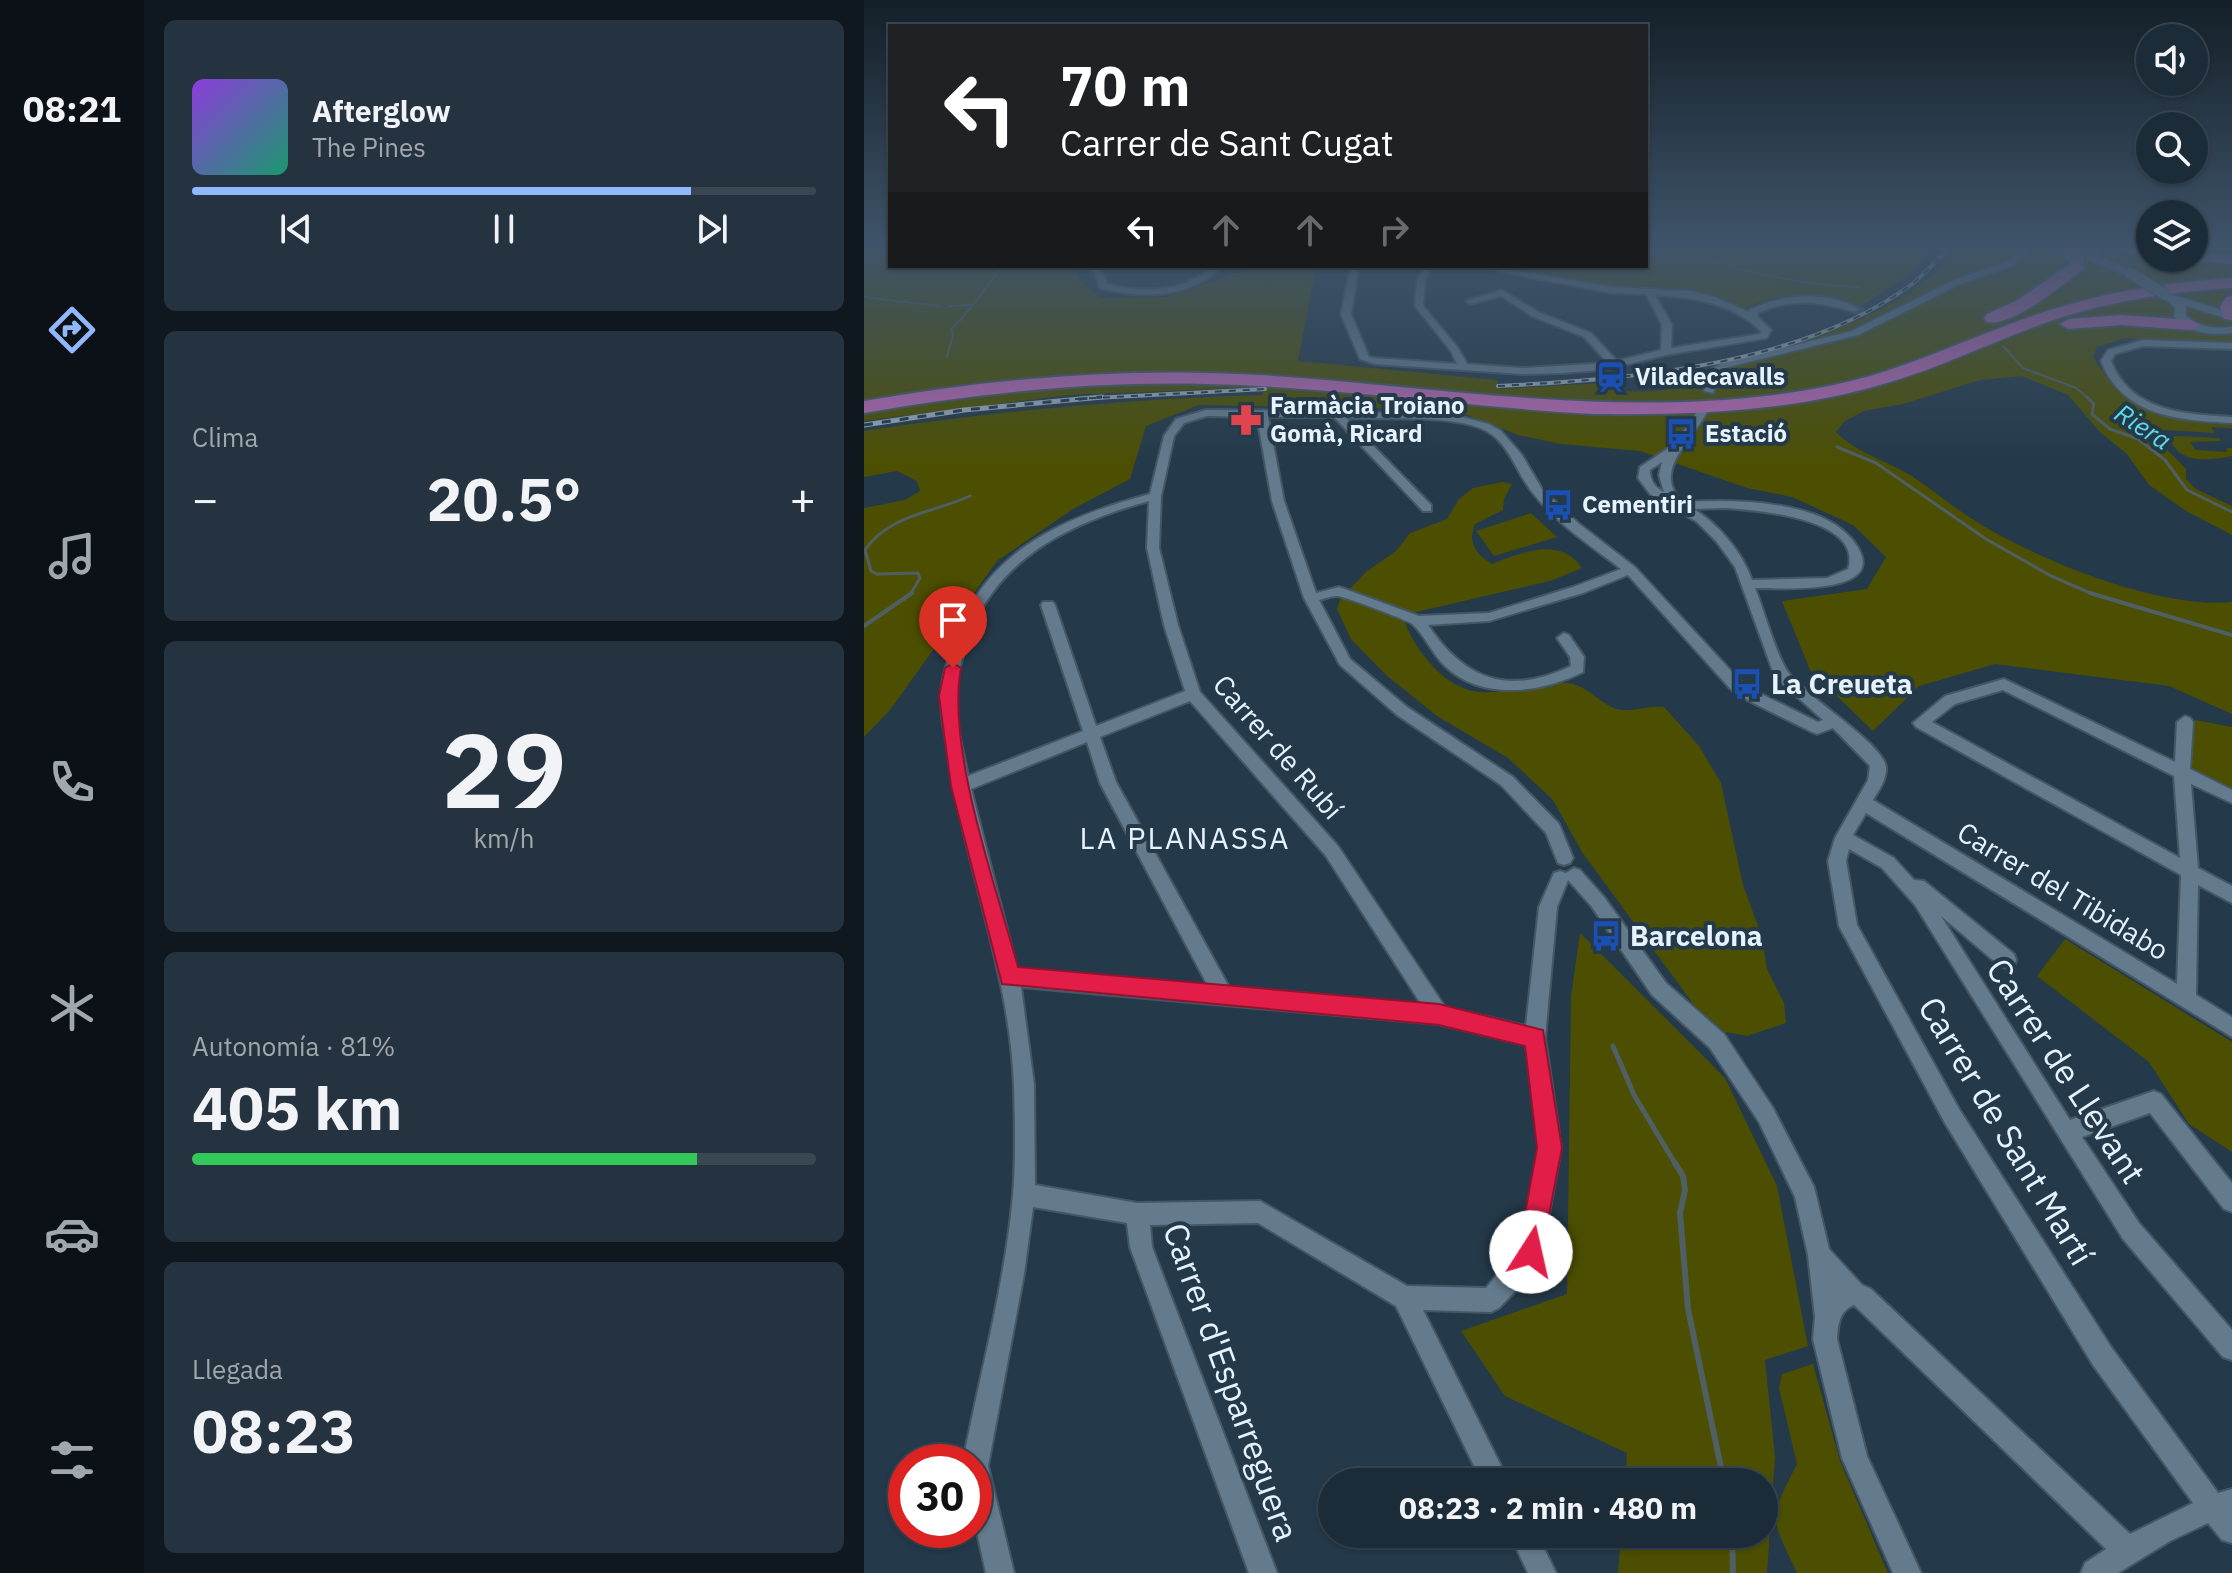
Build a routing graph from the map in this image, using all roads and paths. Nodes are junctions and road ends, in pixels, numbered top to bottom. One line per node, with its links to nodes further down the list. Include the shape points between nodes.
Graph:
1 (1348, 318): 20 (street, via 1365,359)
2 (1429, 318): 20 (street)
3 (1551, 318): 19 (street, via 1583,329 1600,342)
4 (1664, 318): 18 (street)
5 (1754, 318): 18 (street, via 1766,330 1764,336)
6 (1879, 318): 14 (street)
7 (1887, 318): 14 (street)
8 (1990, 318): 24 (highway, via 1905,354 1816,380)
9 (2013, 318): 24 (highway, via 1901,362 1833,381 1747,395)
10 (2046, 318): 21 (highway)
11 (2171, 318): 21 (highway, via 2055,326)
12 (2186, 318): 15 (street)
13 (2228, 318): 15 (street)
14 (1884, 320): 22 (street, via 1855,333 1725,365 1717,369)
15 (2212, 331): 16 (street)
16 (2232, 339)
17 (2232, 346): 29 (street, via 2132,344 2111,352 2106,361 2121,389 2148,404)
18 (1666, 352): 19 (street)
19 (1608, 366): 20 (street, via 1544,371)
20 (1464, 367)
21 (1855, 386): 25 (highway, via 1753,403 1627,409 1146,377 1015,385)
22 (1709, 391)
23 (864, 399): 24 (highway, via 1005,378 1179,369 1559,398)
24 (1671, 399)
25 (864, 407)
26 (1702, 412): 30 (street)
27 (1262, 413): 28 (street); 31 (street, Carrer de Rubí, via 1206,413 1180,421 1169,436); 36 (street, via 1278,501)
28 (1337, 414): 33 (street); 34 (street, via 1458,419 1492,429 1518,457 1537,491)
29 (2232, 420)
30 (1679, 445): 32 (street, via 1662,472 1663,484); 32 (street, via 1644,469 1654,492)
31 (1155, 496): 40 (street, Carrer de Rubí, via 1153,548); 45 (street, via 1073,522 1033,543 990,584 959,641 948,696)
32 (1678, 504): 35 (street, via 1720,538); 35 (street, via 1799,513 1847,538 1857,558 1850,575 1831,580)
33 (1427, 508)
34 (1630, 570): 38 (street, via 1489,617); 41 (street, via 1740,690 1817,728)
35 (1750, 584): 41 (street, via 1780,673)
36 (1311, 598): 38 (street, via 1339,591); 49 (street, via 1345,662 1402,711 1507,781 1553,829)
37 (1048, 605): 43 (street)
38 (1418, 621): 39 (street, via 1462,673 1502,688 1560,678 1578,668)
39 (1564, 638)
40 (1193, 694): 43 (street); 57 (street, Carrer de Rubí, via 1332,851)
41 (1834, 722): 47 (street, Carrer de Sant Martí, via 1878,765)
42 (2185, 722): 44 (street)
43 (1093, 734): 45 (street); 55 (street, via 1108,783)
44 (2182, 773): 46 (street); 50 (street); 50 (street, via 2004,684 1950,700 1921,723)
45 (960, 786): 54 (street)
46 (2232, 797)
47 (1864, 803): 48 (street, Carrer de Sant Martí); 56 (street, Carrer del Tibidabo)
48 (1843, 838): 51 (street, Carrer de Llevant, via 1888,863); 70 (street, Carrer de Sant Martí, via 1837,861 1848,926 1937,1089 2102,1356)
49 (1566, 870): 59 (street, via 1548,907); 64 (street, via 1603,909 1659,989 1717,1041 1766,1115 1806,1195)
50 (2190, 871): 52 (street); 56 (street)
51 (1909, 886): 53 (street, via 1918,886); 60 (street, Carrer de Llevant)
52 (2232, 895)
53 (2007, 960)
54 (1010, 977): 55 (street); 61 (street, via 1024,1084)
55 (1224, 997): 57 (street)
56 (2186, 999): 58 (street, Carrer del Tibidabo)
57 (1439, 1015): 59 (street)
58 (2232, 1028)
59 (1535, 1038): 66 (street, via 1550,1148 1531,1252 1491,1300)
60 (2066, 1132): 62 (street, via 2154,1101); 68 (street, Carrer de Llevant, via 2131,1231)
61 (1024, 1194): 63 (street); 74 (street, via 975,1466)
62 (2232, 1201)
63 (1137, 1214): 66 (street, via 1260,1212); 75 (street, Carrer d'Esparreguera, via 1141,1247)
64 (1819, 1255): 65 (street); 67 (street)
65 (1854, 1293): 67 (street, via 1839,1299); 73 (street, via 1882,1314)
66 (1404, 1298): 69 (street)
67 (1827, 1317): 77 (street, via 1825,1339 1855,1458)
68 (2232, 1348)
69 (1489, 1468)
70 (2222, 1505): 71 (street, Carrer de Sant Martí); 73 (street)
71 (2232, 1530)
72 (1530, 1548): 76 (street)
73 (2112, 1561)
74 (1000, 1573)
75 (1263, 1573)
76 (1542, 1573)
77 (1907, 1573)

